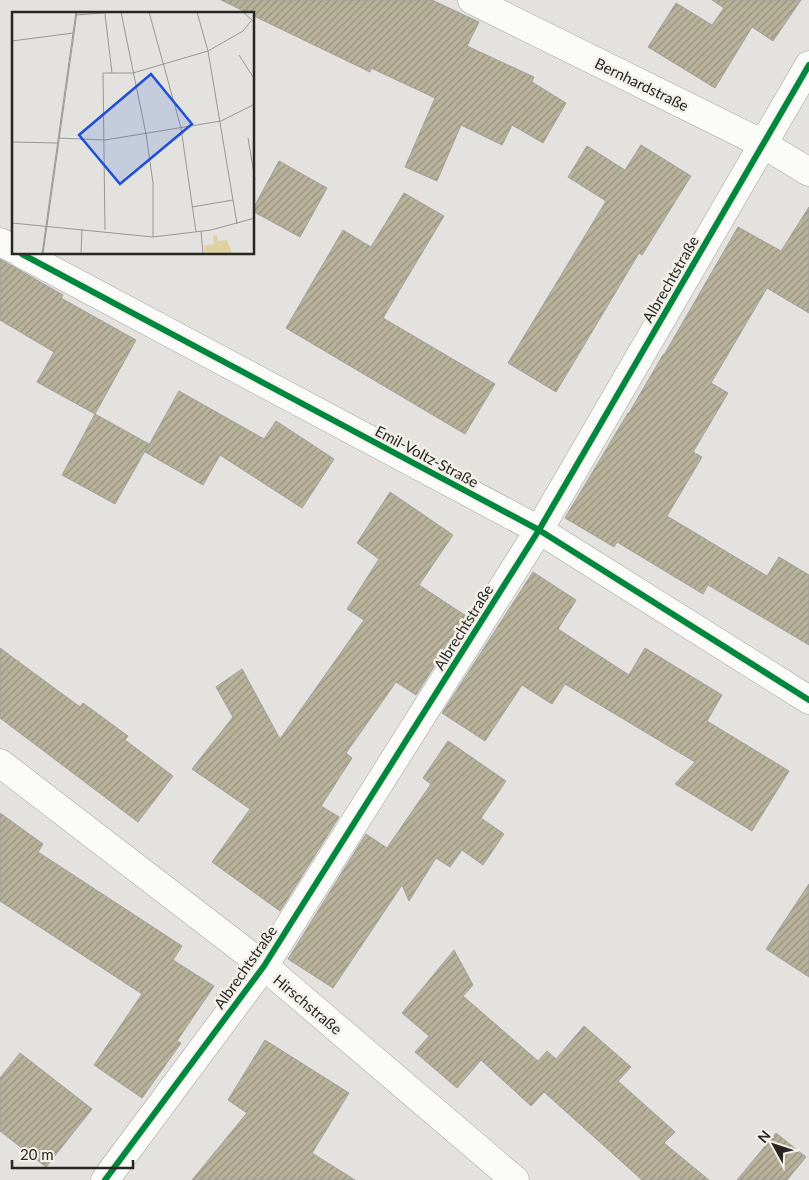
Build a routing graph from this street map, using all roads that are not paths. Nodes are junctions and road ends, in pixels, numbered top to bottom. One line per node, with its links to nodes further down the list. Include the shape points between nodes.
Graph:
1 (472, 0): 3 (street, Bernhardstraße)
2 (809, 65): 3 (street, Albrechtstraße)
3 (763, 144): 4 (street, Bernhardstraße); 8 (street, Albrechtstraße)
4 (809, 172)
5 (0, 242): 6 (street)
6 (12, 249)
7 (24, 255): 8 (street, Emil-Voltz-Straße)
8 (539, 530): 9 (street, Emil-Voltz-Straße); 11 (street, Albrechtstraße)
9 (809, 700)
10 (0, 763): 11 (street, Hirschstraße)
11 (264, 966): 12 (street, Albrechtstraße); 13 (street, Hirschstraße)
12 (105, 1180)
13 (515, 1180)

